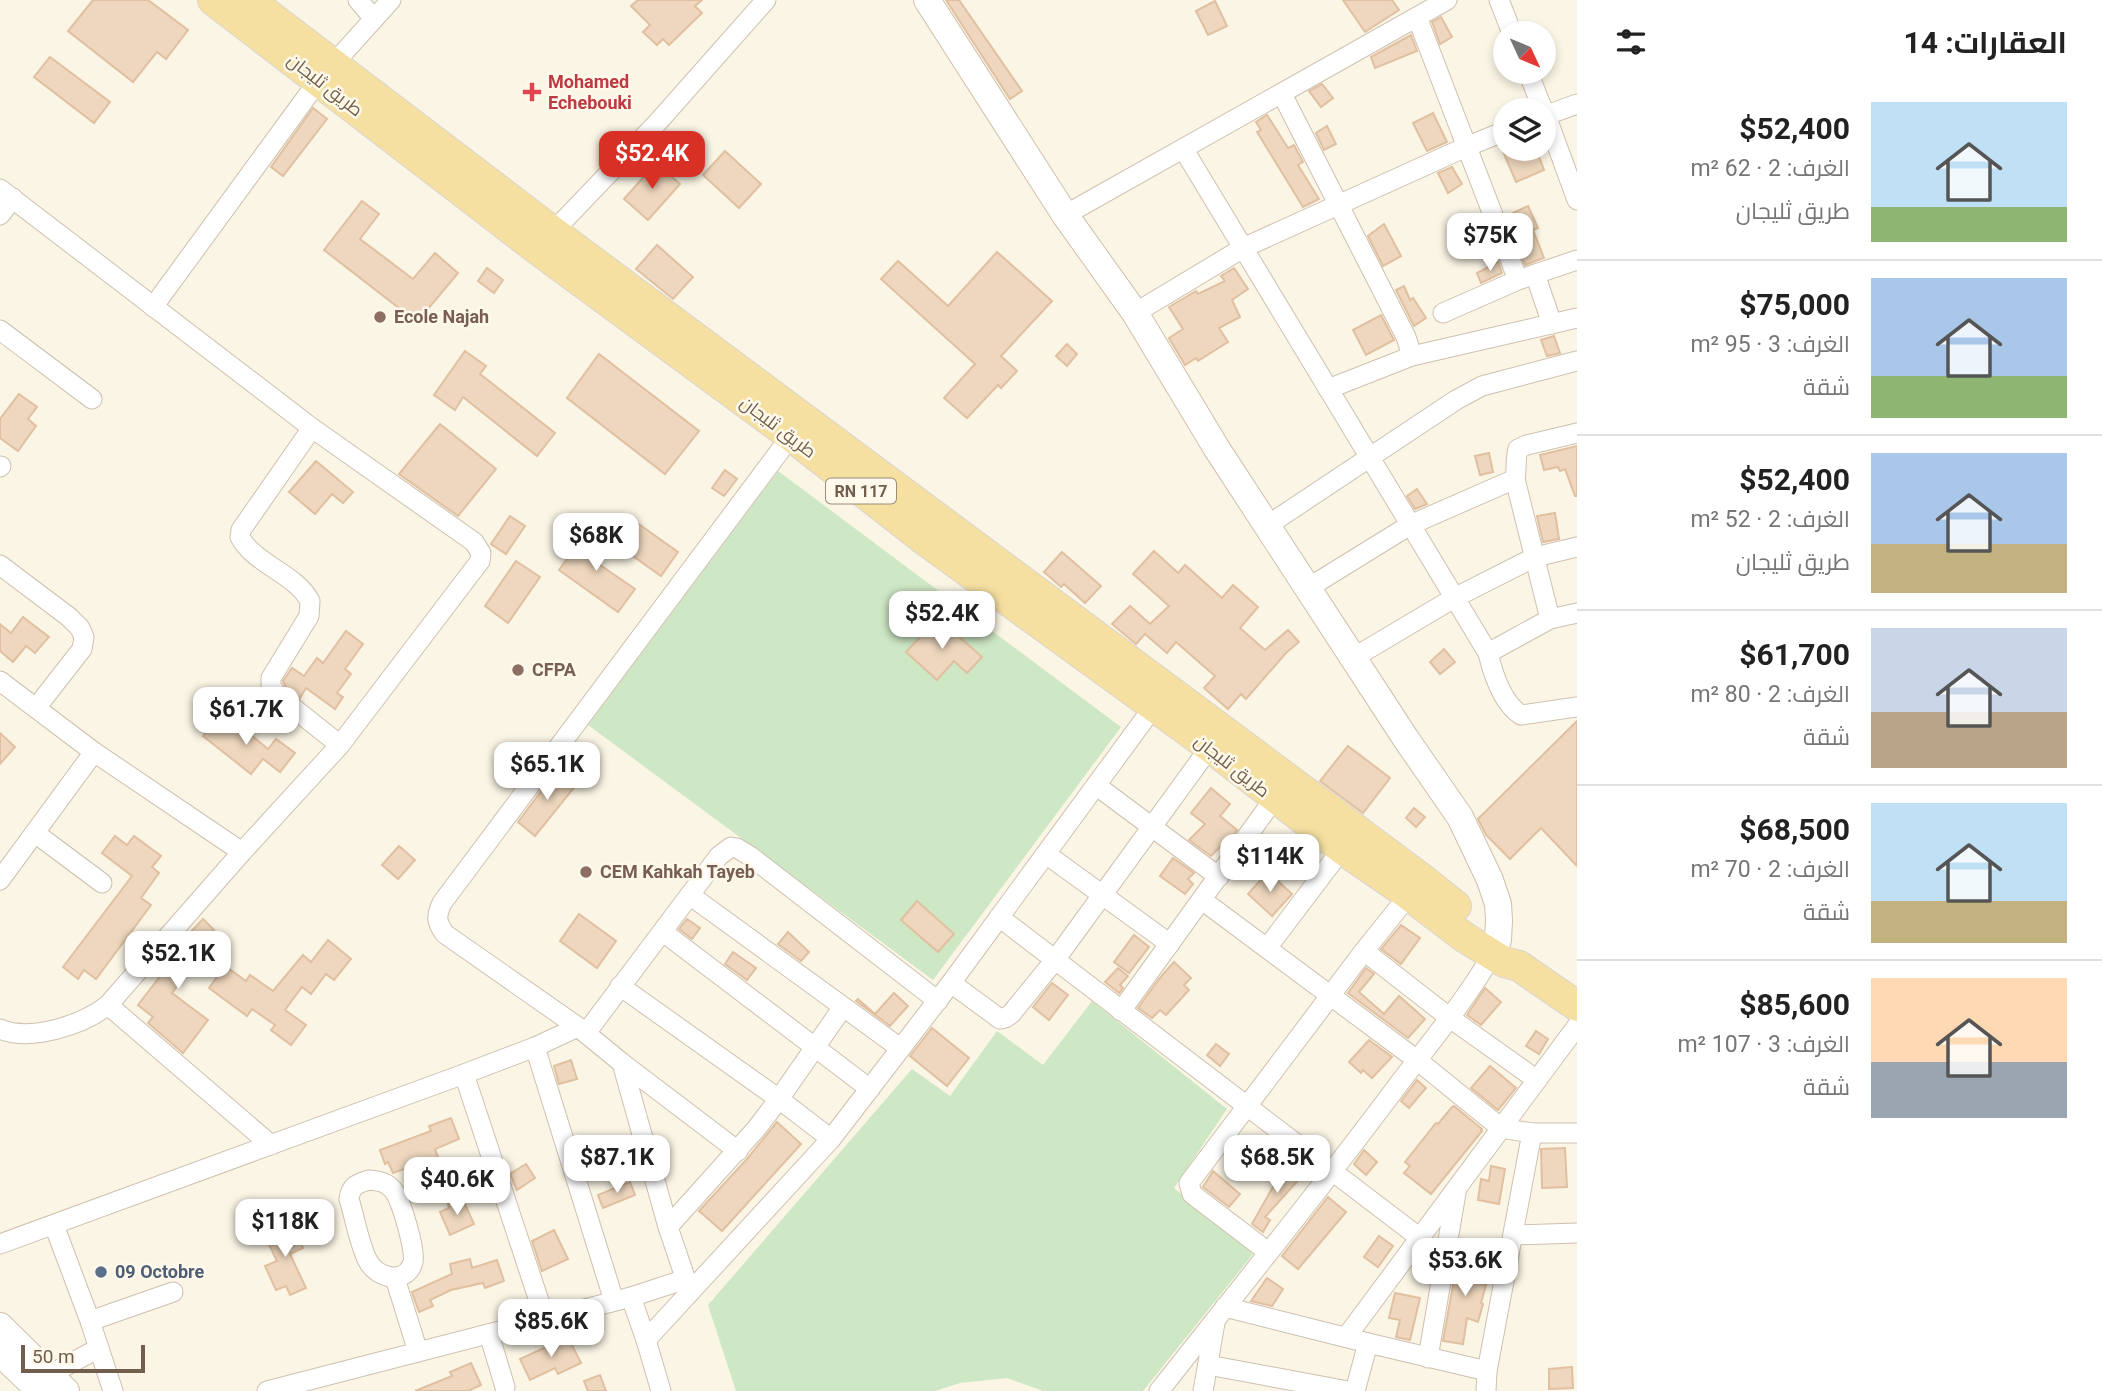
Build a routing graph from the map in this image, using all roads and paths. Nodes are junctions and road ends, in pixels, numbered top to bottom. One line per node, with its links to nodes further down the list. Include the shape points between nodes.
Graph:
1 (213, 0): 12 (main road, طريق ثليجان / RN 117)
2 (249, 0): 12 (main road, طريق ثليجان / RN 117)
3 (358, 0): 10 (street)
4 (391, 0): 10 (street)
5 (766, 0): 25 (street)
6 (927, 0): 24 (street)
7 (1447, 0): 9 (street)
8 (1499, 0): 11 (street)
9 (1417, 17): 13 (street); 18 (street)
10 (374, 19): 12 (street)
11 (1507, 21)
12 (326, 72): 25 (main road, طريق ثليجان / RN 117); 29 (street)
13 (1282, 94): 19 (street); 22 (street)
14 (1577, 104): 15 (street)
15 (1556, 110)
16 (1493, 136): 18 (street)
17 (1556, 145): 21 (street)
18 (1466, 147): 22 (street); 28 (street)
19 (1184, 150): 24 (street); 26 (street)
20 (6, 193): 23 (street); 29 (street)
21 (1577, 200)
22 (1339, 206): 26 (street); 35 (street)
23 (0, 215)
24 (1065, 215): 30 (street)
25 (545, 240): 41 (main road, طريق ثليجان / RN 117); 56 (main road, طريق ثليجان / RN 117)
26 (1243, 248): 30 (street); 37 (street)
27 (1577, 260): 28 (street)
28 (1526, 277): 31 (street); 33 (street)
29 (153, 306): 39 (street)
30 (1135, 313): 44 (street)
31 (1443, 313)
32 (1577, 318): 33 (street)
33 (1552, 324): 35 (street)
34 (0, 330): 38 (street)
35 (1412, 356): 37 (street)
36 (1577, 361): 42 (street, via 1482,386)
37 (1328, 389): 42 (street)
38 (92, 400)
39 (312, 428): 59 (street, via 240,530 240,537 310,601 309,616 271,678 271,686); 59 (street, via 474,542 481,554)
40 (1577, 433): 43 (street, via 1518,449)
41 (791, 436): 56 (main road, طريق ثليجان / RN 117, via 926,541); 94 (street, via 450,892 437,916 445,934)
42 (1369, 457): 44 (street); 45 (street)
43 (1515, 479): 45 (street); 47 (street)
44 (1268, 525): 49 (street)
45 (1410, 525): 49 (street); 50 (street)
46 (1577, 547): 47 (street)
47 (1535, 557): 50 (street); 52 (street)
48 (0, 565): 58 (street, via 69,617 84,637 82,649)
49 (1308, 588): 54 (street)
50 (1454, 598): 53 (street); 54 (street)
51 (1577, 613): 52 (street)
52 (1550, 620): 53 (street)
53 (1488, 653): 57 (street, via 1493,674 1513,710 1521,715)
54 (1353, 658): 81 (street, via 1460,817 1498,904)
55 (0, 681): 58 (street)
56 (1160, 698): 60 (main road, طريق ثليجان / RN 117); 62 (street); 81 (main road, طريق ثليجان / RN 117, via 1421,878)
57 (1577, 707)
58 (36, 708): 61 (street)
59 (340, 745): 67 (street)
60 (1210, 747): 63 (main road, طريق ثليجان / RN 117); 64 (street)
61 (94, 752): 65 (street); 67 (street)
62 (1097, 786): 64 (street); 68 (street)
63 (1274, 799): 66 (main road, طريق ثليجان / RN 117); 69 (street)
64 (1152, 827): 69 (street); 72 (street)
65 (35, 833): 70 (street); 71 (street)
66 (1342, 849): 73 (main road, طريق ثليجان / RN 117); 79 (street)
67 (242, 852): 87 (street)
68 (1046, 854): 72 (street); 76 (street)
69 (1219, 877): 75 (street)
70 (0, 880)
71 (102, 883)
72 (1102, 895): 78 (street); 82 (street)
73 (1409, 895): 80 (street); 81 (main road, طريق ثليجان / RN 117, via 1464,937)
74 (691, 896): 77 (street); 86 (street, via 725,850 737,848); 89 (street)
75 (1202, 900): 78 (street); 79 (street)
76 (999, 918): 82 (street); 83 (street)
77 (663, 932): 84 (street); 96 (street)
78 (1170, 944): 90 (street)
79 (1267, 948): 85 (street)
80 (1364, 951): 85 (street); 91 (street)
81 (1503, 954): 88 (main road, طريق ثليجان / RN 117); 91 (street)
82 (1055, 960): 83 (street, via 1005,1018 1000,1019); 90 (street)
83 (951, 983): 86 (street)
84 (620, 986): 94 (street); 103 (street)
85 (1331, 995): 98 (street); 104 (street)
86 (937, 1000): 97 (street)
87 (108, 1005): 93 (street, via 78,1023 55,1029 13,1034); 109 (street)
88 (1577, 1006)
89 (843, 1007): 96 (street); 97 (street)
90 (1121, 1011): 104 (street)
91 (1450, 1018): 98 (street); 101 (street)
92 (1577, 1027): 101 (street)
93 (0, 1029)
94 (582, 1030): 95 (street); 99 (street)
95 (535, 1046): 100 (street); 123 (street)
96 (815, 1048): 102 (street); 103 (street)
97 (900, 1048): 102 (street)
98 (1418, 1060): 105 (street); 111 (street)
99 (622, 1063): 110 (street); 114 (street)
100 (464, 1074): 109 (street); 125 (street)
101 (1537, 1080): 105 (street)
102 (870, 1089): 108 (street)
103 (779, 1099): 108 (street); 110 (street)
104 (1246, 1107): 111 (street); 119 (street, via 1189,1189)
105 (1501, 1128): 106 (street); 112 (street)
106 (1532, 1133): 107 (street); 116 (street)
107 (1577, 1133)
108 (831, 1139): 121 (street)
109 (271, 1145): 113 (street)
110 (738, 1150): 114 (street)
111 (1333, 1173): 117 (street); 119 (street)
112 (1457, 1188): 117 (street); 135 (street)
113 (54, 1224): 118 (street); 126 (street)
114 (667, 1227): 121 (street)
115 (1577, 1233): 116 (street)
116 (1513, 1235): 137 (street)
117 (1420, 1238): 129 (street)
118 (2, 1245)
119 (1268, 1252): 124 (street)
120 (395, 1278): 120 (street, via 413,1264 414,1250 395,1192 382,1181 354,1185 349,1199 368,1261 375,1272); 133 (street)
121 (688, 1286): 123 (street); 130 (street)
122 (173, 1292): 126 (street)
123 (622, 1299): 125 (street); 130 (street)
124 (1220, 1313): 129 (street); 136 (street); 143 (street)
125 (545, 1319): 128 (street)
126 (90, 1321): 132 (street)
127 (0, 1326): 138 (street)
128 (489, 1334): 133 (street); 139 (street)
129 (1347, 1336): 131 (street)
130 (646, 1340): 142 (street)
131 (1368, 1343): 135 (street); 146 (street)
132 (99, 1348): 138 (street); 140 (street)
133 (418, 1352): 141 (street)
134 (0, 1353): 138 (street)
135 (1428, 1358): 137 (street)
136 (1208, 1366): 144 (street); 145 (street)
137 (1487, 1381)
138 (52, 1386)
139 (509, 1390)
140 (113, 1391)
141 (267, 1391)
142 (661, 1391)
143 (1159, 1391)
144 (1203, 1391)
145 (1348, 1391)
146 (1354, 1391)

